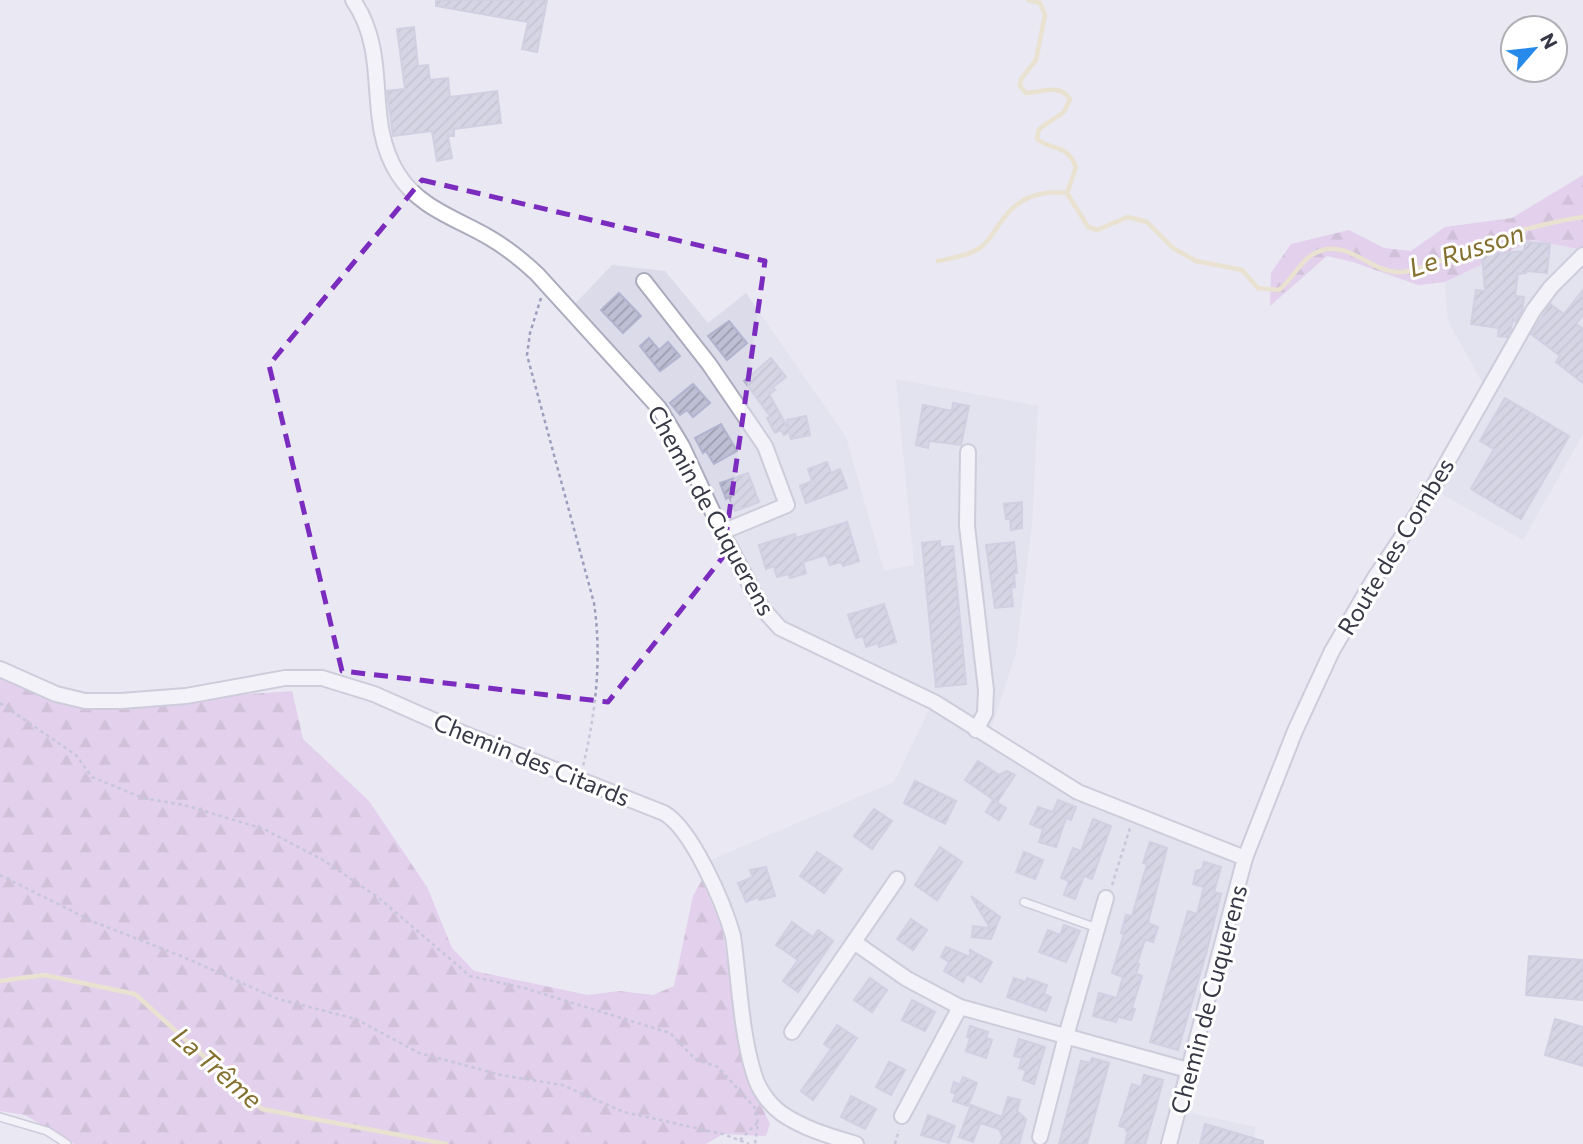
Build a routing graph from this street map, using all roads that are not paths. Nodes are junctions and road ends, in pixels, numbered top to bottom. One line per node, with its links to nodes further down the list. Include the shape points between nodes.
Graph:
1 (353, 0): 5 (street, Chemin de Cuquerens, via 372,39 381,136 398,175 427,204 516,255 659,408)
2 (1583, 255): 8 (street, Route des Combes, via 1533,311 1332,651)
3 (643, 281): 5 (street, via 709,363 765,446 787,505)
4 (968, 453): 7 (street, via 967,526 986,691 985,713)
5 (722, 532): 7 (street, Chemin de Cuquerens, via 762,608 779,628 933,702)
6 (0, 669): 22 (street, Chemin des Citards, via 56,694 86,701 186,695 285,678 323,678 374,694 664,813 683,830 728,918 747,1043 759,1087 779,1112 803,1127)
7 (976, 730): 8 (street, Chemin de Cuquerens, via 1078,792)
8 (1245, 858): 17 (street, Chemin de Cuquerens)
9 (897, 879): 13 (street)
10 (1106, 898): 12 (street)
11 (1024, 902): 12 (lane)
12 (1097, 928): 16 (street)
13 (854, 942): 14 (street, via 907,979); 15 (street)
14 (960, 1007): 16 (street); 18 (street)
15 (792, 1032)
16 (1066, 1036): 17 (street); 20 (street)
17 (1188, 1070): 23 (street, Chemin de Cuquerens)
18 (902, 1116)
19 (0, 1117): 21 (lane, via 47,1131)
20 (1040, 1137)
21 (67, 1144)
22 (856, 1144)
23 (1169, 1144)

